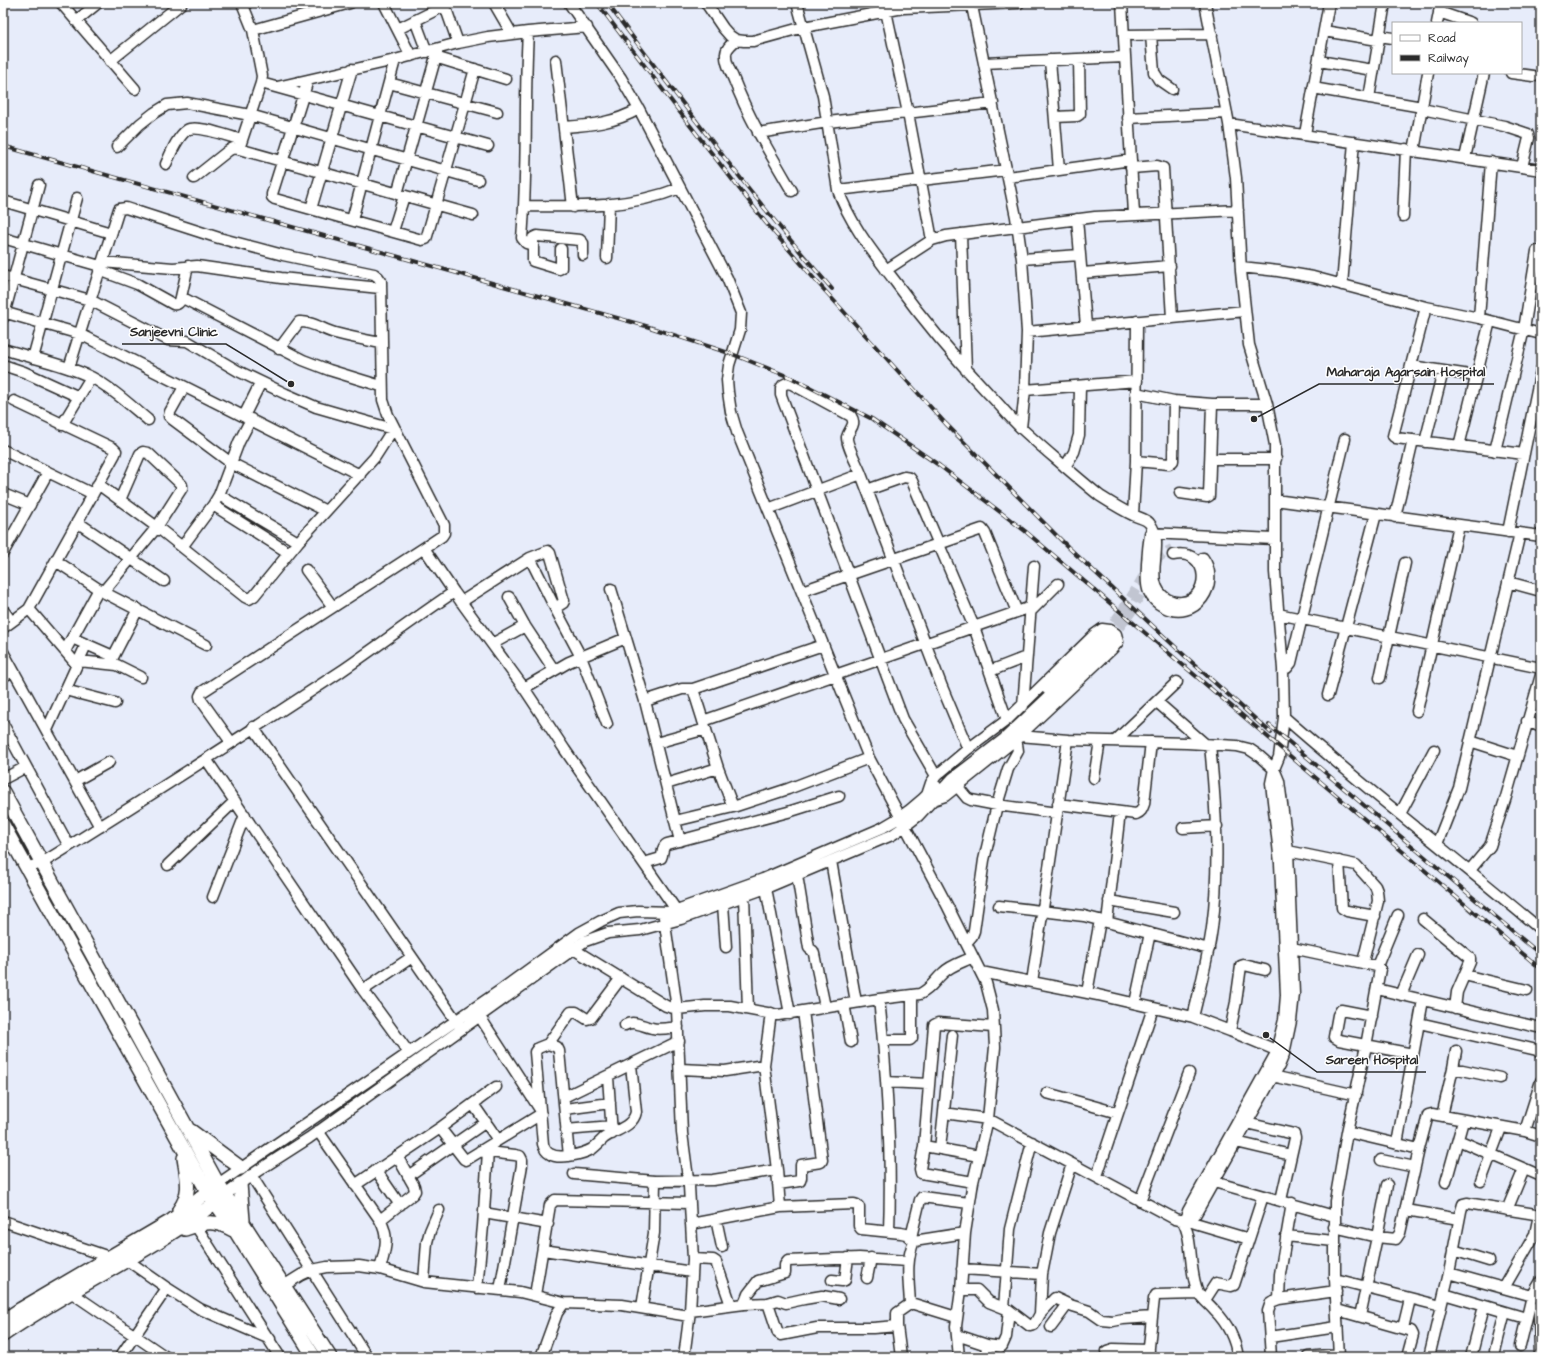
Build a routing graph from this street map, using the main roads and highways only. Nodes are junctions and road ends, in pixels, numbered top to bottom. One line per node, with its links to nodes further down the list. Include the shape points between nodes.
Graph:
1 (3, 792): 4 (main road)
2 (3, 824): 3 (main road)
3 (8, 842): 5 (main road, via 82,964)
4 (188, 1129): 6 (main road); 8 (main road)
5 (182, 1148): 9 (main road); 11 (main road, via 188,1183 186,1201)
6 (246, 1172)
7 (240, 1184): 12 (main road)
8 (222, 1189): 9 (main road); 10 (main road); 12 (main road)
9 (207, 1191): 10 (main road); 11 (main road)
10 (215, 1203): 11 (main road); 12 (main road)
11 (173, 1226): 12 (main road, via 220,1223); 13 (main road, via 109,1257); 14 (main road, via 128,1260 32,1314)
12 (240, 1227): 15 (main road, via 274,1296); 16 (main road, via 285,1285)
13 (3, 1321)
14 (3, 1335)
15 (314, 1357)
16 (330, 1357)

